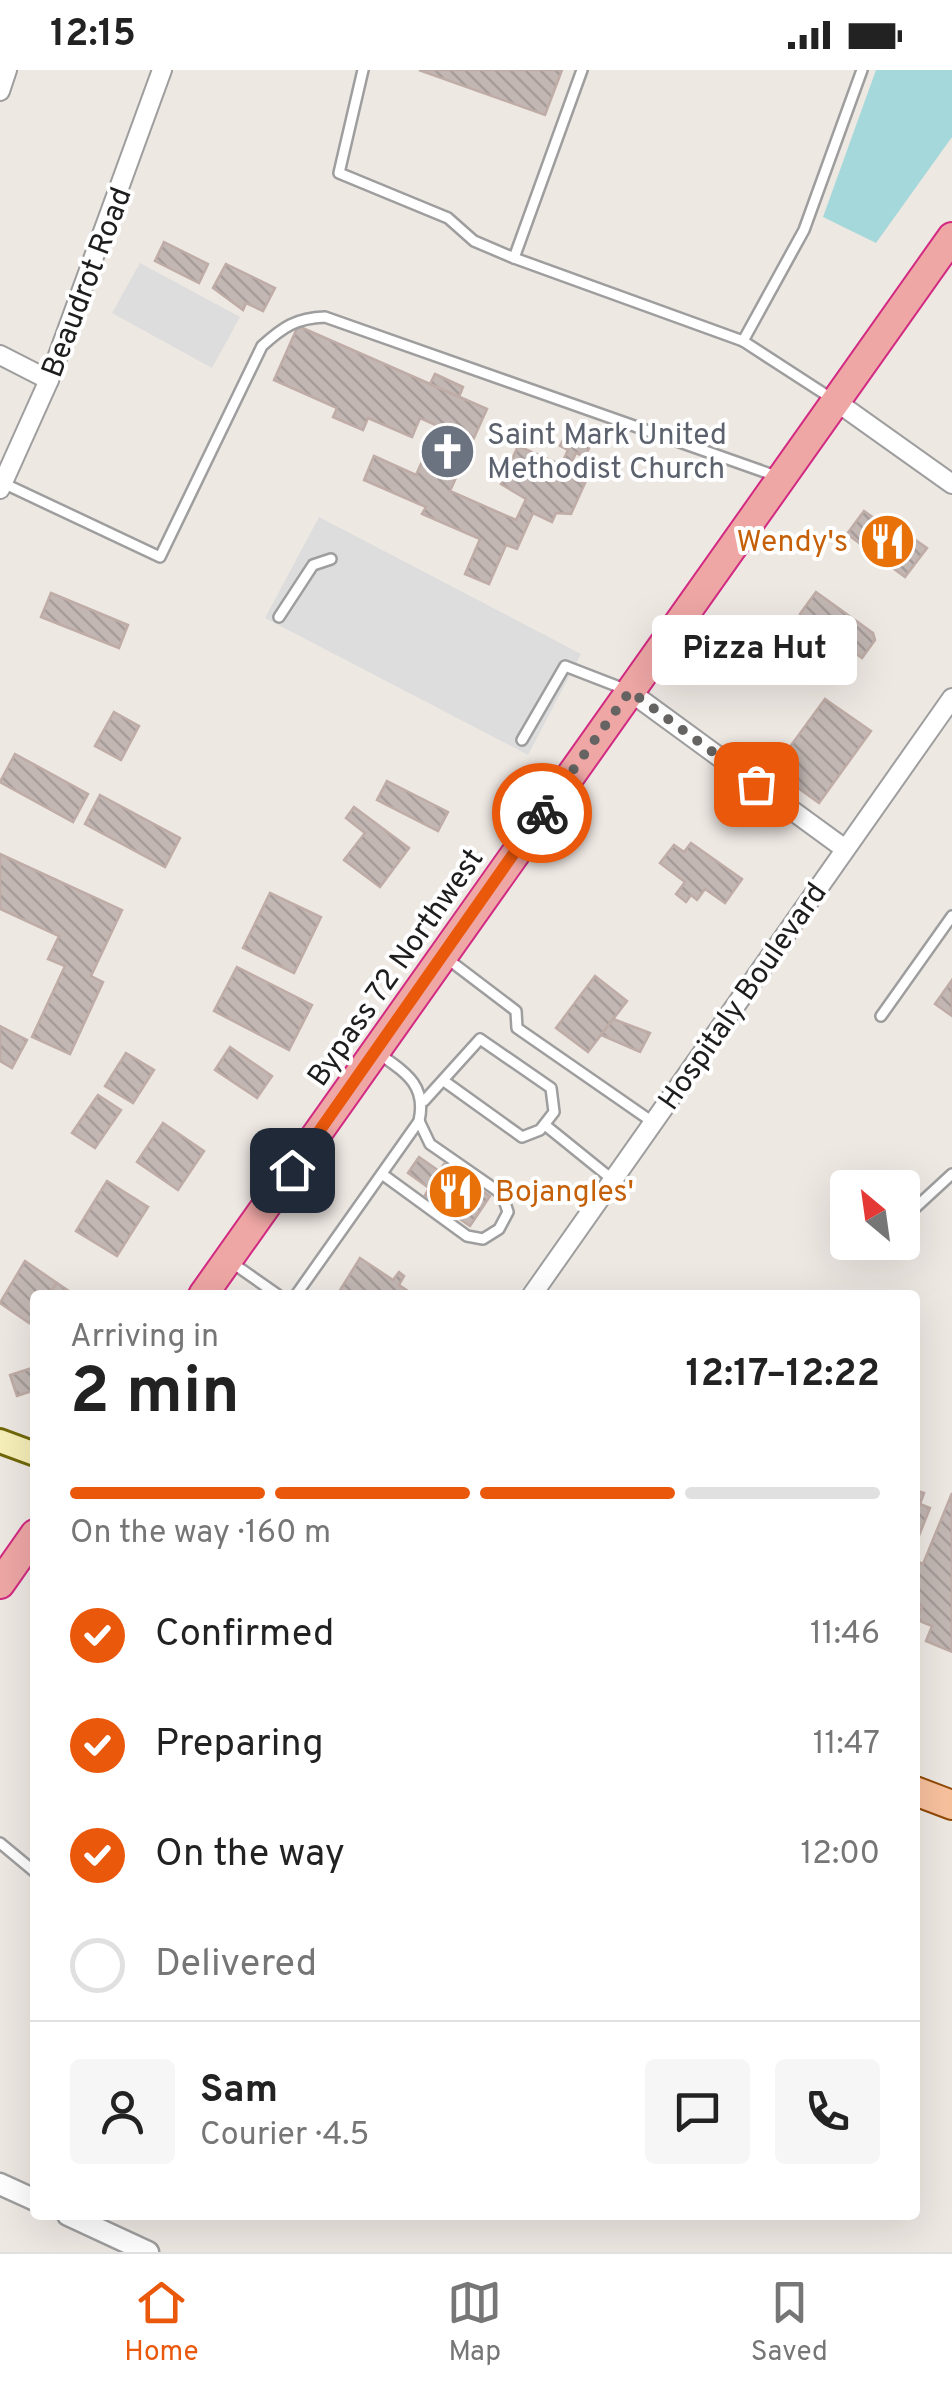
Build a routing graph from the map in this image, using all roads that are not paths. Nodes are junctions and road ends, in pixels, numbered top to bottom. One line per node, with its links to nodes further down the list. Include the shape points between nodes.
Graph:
1 (7, 70): 6 (street)
2 (162, 70): 11 (street, Beaudrot Road)
3 (363, 70): 8 (lane, via 339,173 448,218 474,240)
4 (582, 70): 8 (lane)
5 (862, 70): 9 (lane, via 804,230)
6 (0, 90)
7 (952, 237): 12 (highway, Bypass 72 Northwest)
8 (514, 258): 9 (lane)
9 (743, 341): 12 (lane)
10 (0, 355): 11 (street)
11 (48, 380): 15 (street, Beaudrot Road)
12 (834, 400): 13 (highway, Bypass 72 Northwest); 14 (street)
13 (779, 477): 15 (lane, via 325,317 282,327 262,346 160,557); 18 (highway, Bypass 72 Northwest)
14 (952, 484)
15 (1, 486)
16 (330, 559): 17 (lane, via 313,565)
17 (279, 617)
18 (630, 691): 20 (lane, via 565,666); 21 (street); 23 (highway, Bypass 72 Northwest)
19 (952, 698): 21 (street, Hospitaly Boulevard)
20 (522, 740)
21 (844, 849): 29 (street, Hospitaly Boulevard)
22 (952, 916): 24 (lane)
23 (443, 956): 25 (highway, Bypass 72 Northwest); 29 (lane, via 516,1011 516,1028)
24 (881, 1016)
25 (376, 1051): 27 (lane, via 412,1079); 35 (highway, Bypass 72 Northwest)
26 (444, 1081): 27 (lane); 30 (lane, via 522,1137); 30 (lane, via 480,1039 551,1088 556,1103)
27 (424, 1100): 28 (lane)
28 (419, 1121): 31 (lane); 31 (lane, via 430,1144 502,1194 508,1212 499,1230 483,1239 467,1236)
29 (654, 1123): 33 (street, Hospitaly Boulevard)
30 (545, 1125): 33 (lane)
31 (382, 1174): 38 (lane)
32 (952, 1174): 34 (lane)
33 (613, 1181): 39 (street, Hospitaly Boulevard)
34 (920, 1203)
35 (228, 1260): 36 (highway, Bypass 72 Northwest); 37 (lane)
36 (207, 1290)
37 (271, 1290)
38 (300, 1290)
39 (536, 1290)
40 (0, 1441): 41 (main road)
41 (30, 1452)
42 (30, 1541): 43 (highway)
43 (0, 1584)
44 (920, 1793): 45 (main road)
45 (952, 1806)
46 (0, 1843): 47 (lane)
47 (30, 1868)
48 (0, 2184): 49 (street)
49 (30, 2198)
50 (79, 2220): 51 (street)
51 (148, 2252)

